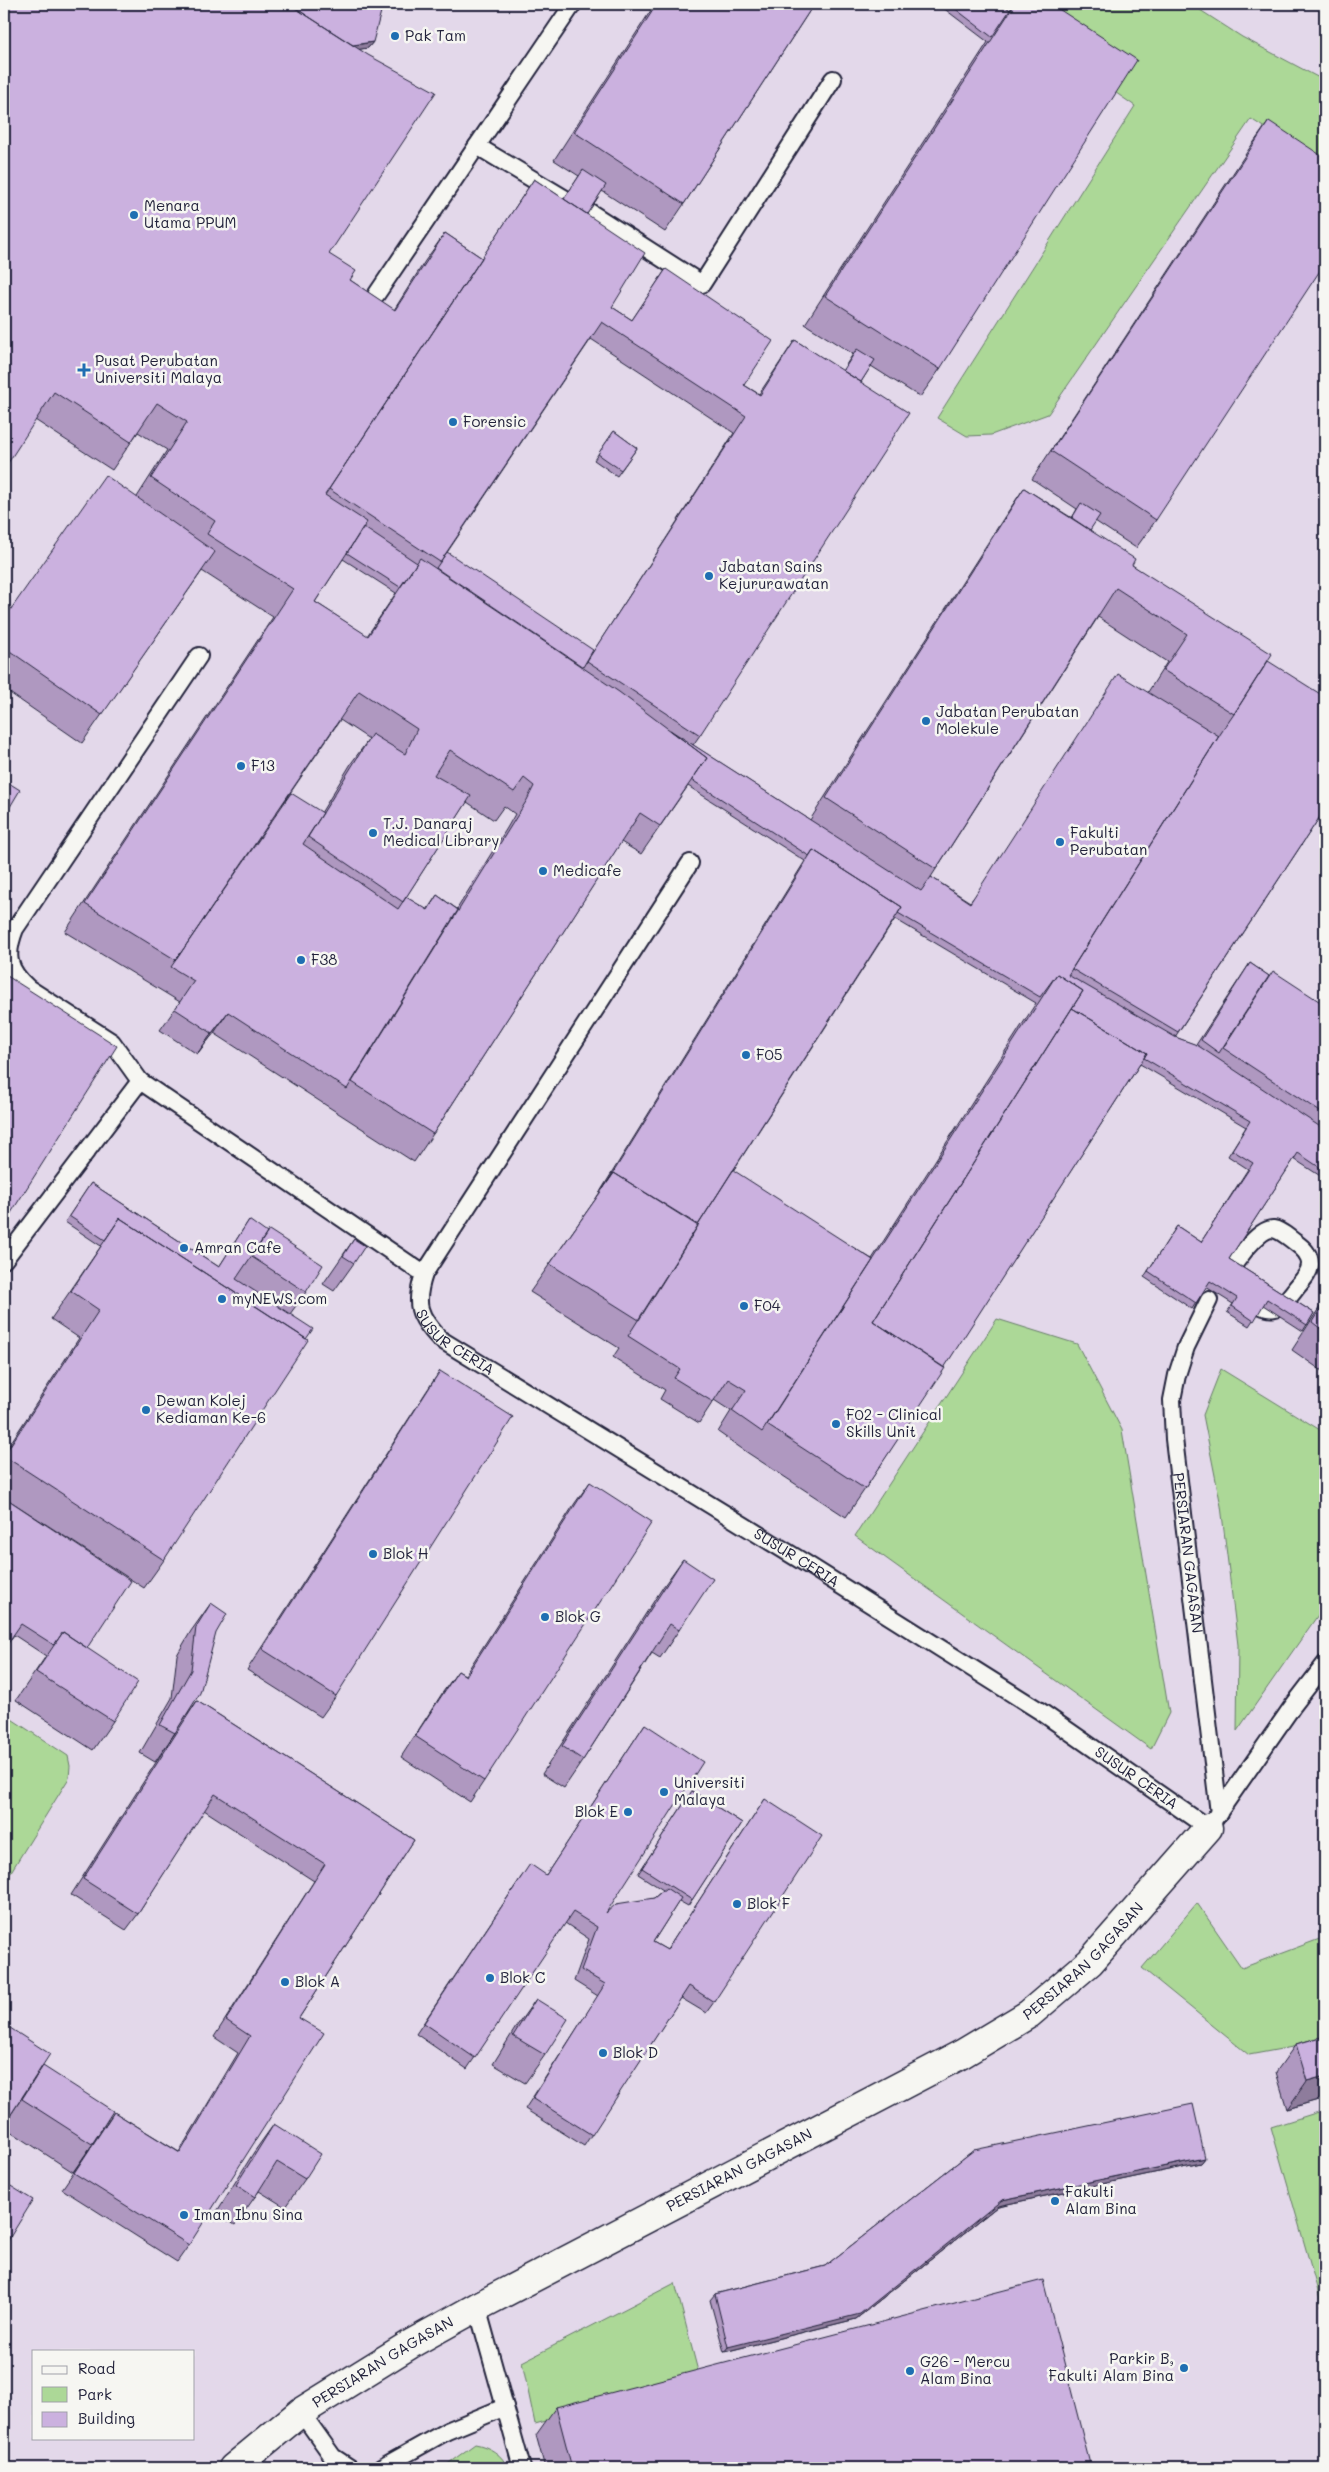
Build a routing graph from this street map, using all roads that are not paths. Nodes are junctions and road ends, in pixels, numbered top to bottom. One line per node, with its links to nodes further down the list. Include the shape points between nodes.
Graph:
1 (573, 4): 3 (lane)
2 (833, 79): 5 (lane, via 702,284)
3 (477, 146): 4 (lane); 6 (lane)
4 (564, 198)
5 (588, 212)
6 (376, 295)
7 (199, 656): 9 (lane, via 15,929 9,945 9,962 16,977 112,1042)
8 (690, 863): 11 (lane, SUSUR CERIA)
9 (140, 1081): 10 (lane); 11 (lane)
10 (4, 1260)
11 (424, 1274): 14 (lane, SUSUR CERIA, via 418,1292 419,1310 440,1339 805,1562)
12 (1224, 1282): 12 (lane, PERSIARAN GAGASAN, via 1256,1237 1264,1231 1273,1229 1282,1233 1309,1256 1307,1274 1279,1308 1261,1307); 14 (lane, PERSIARAN GAGASAN, via 1211,1298 1186,1347 1172,1400)
13 (1325, 1664): 14 (lane)
14 (1213, 1821): 15 (street, PERSIARAN GAGASAN, via 1090,1962 1029,2014 962,2054)
15 (477, 2306): 16 (lane); 17 (street, PERSIARAN GAGASAN)
16 (505, 2407): 20 (lane, via 447,2431); 21 (lane)
17 (301, 2412): 18 (street, PERSIARAN GAGASAN); 19 (lane, via 334,2457)
18 (233, 2468)
19 (350, 2468)
20 (381, 2468)
21 (522, 2468)

